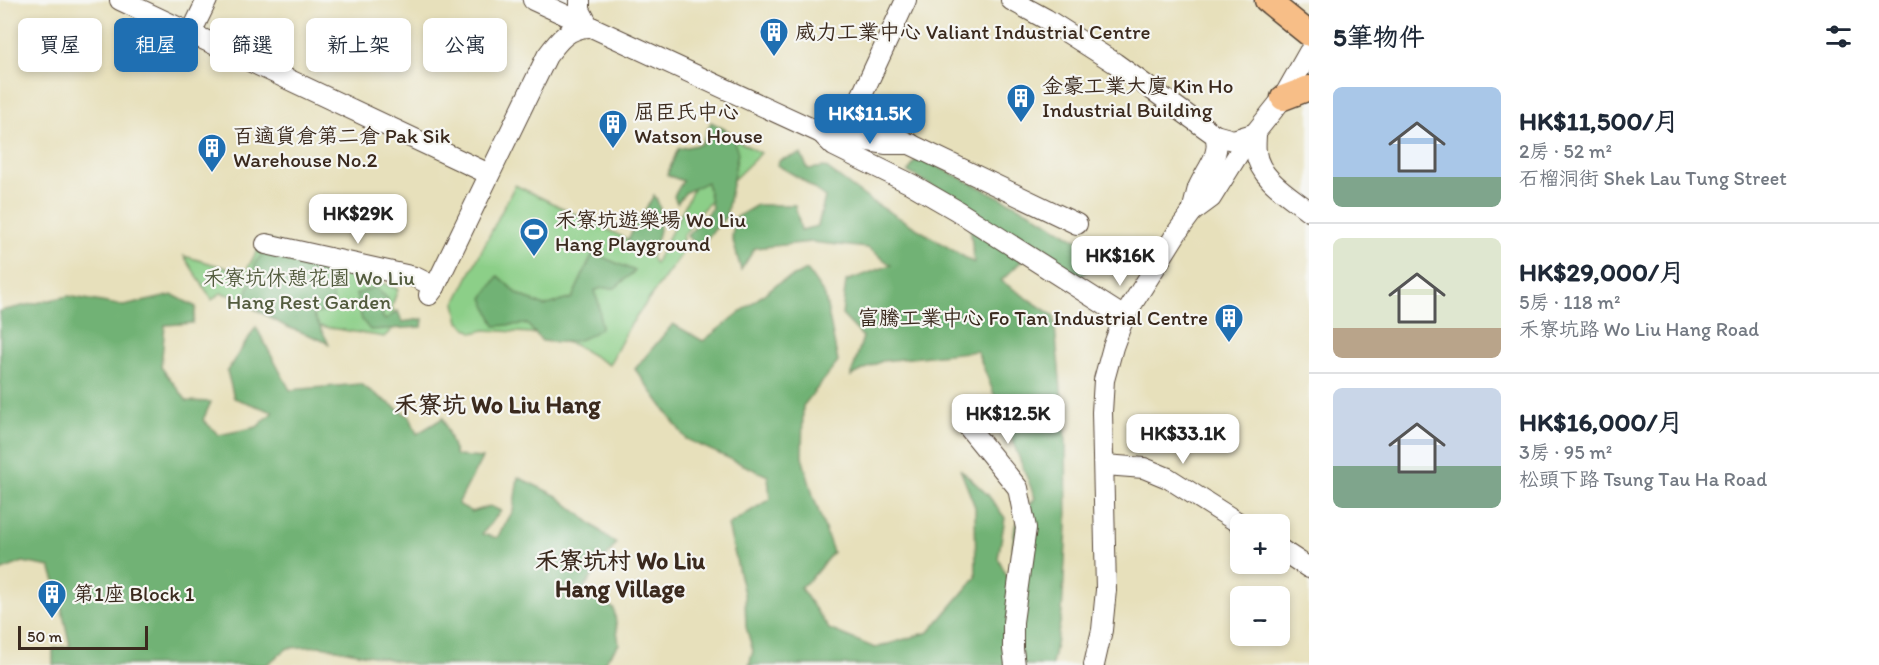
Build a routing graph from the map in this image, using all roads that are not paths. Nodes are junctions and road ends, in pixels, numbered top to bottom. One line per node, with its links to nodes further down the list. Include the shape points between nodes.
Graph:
1 (120, 0): 8 (street)
2 (207, 0): 9 (street)
3 (532, 0): 10 (street)
4 (580, 0): 10 (street, via 580,10)
5 (1011, 0): 19 (street, via 1114,63)
6 (1267, 0): 11 (main road)
7 (903, 3): 16 (street)
8 (159, 18)
9 (198, 19)
10 (589, 27): 17 (street); 21 (street, via 576,28 554,46)
11 (1309, 34)
12 (198, 36): 21 (street)
13 (1309, 51): 15 (street)
14 (1309, 88): 15 (main road)
15 (1283, 98): 18 (street)
16 (855, 110): 17 (street, via 847,122); 20 (street, via 866,123)
17 (821, 133): 20 (street, via 885,144); 26 (street, via 834,146 956,210)
18 (1256, 133): 19 (street, via 1233,140); 22 (street, via 1260,168); 23 (street, via 1211,198)
19 (1215, 135): 23 (street, via 1217,151 1198,189)
20 (911, 144): 24 (street)
21 (489, 174): 25 (street, via 432,291 415,277)
22 (1309, 211)
23 (1192, 212): 26 (street)
24 (1077, 224)
25 (266, 244)
26 (1124, 317): 28 (street, via 1104,380)
27 (969, 428): 32 (street, via 1018,488 1026,528 1013,622)
28 (1105, 465): 29 (street, via 1144,468 1168,478); 33 (street, via 1105,600)
29 (1230, 517)
30 (1290, 556): 31 (street)
31 (1309, 568)
32 (1015, 665)
33 (1094, 665)

